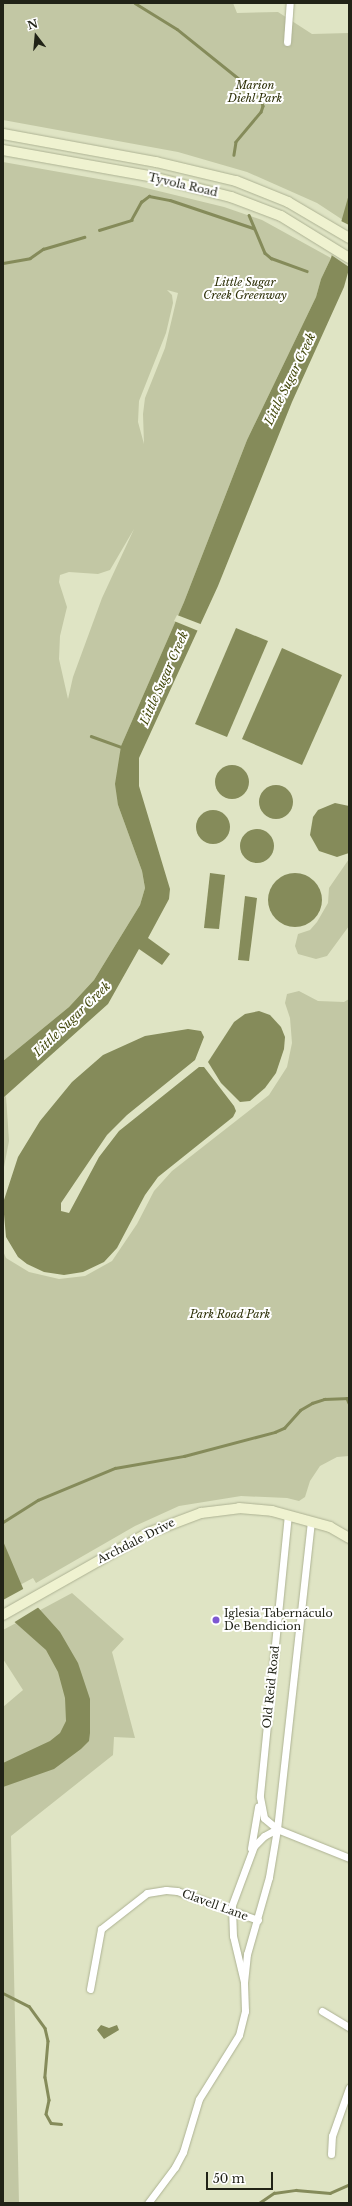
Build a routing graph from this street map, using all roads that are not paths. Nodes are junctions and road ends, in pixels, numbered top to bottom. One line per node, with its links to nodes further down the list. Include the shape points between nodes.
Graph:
1 (290, 3): 2 (street)
2 (287, 42)
3 (3, 134): 5 (main road, Tyvola Road, via 210,174 262,191 320,220)
4 (3, 150): 6 (main road, Tyvola Road, via 212,191 256,206 316,236)
5 (349, 238)
6 (349, 258)
7 (288, 1514): 8 (main road, Archdale Drive); 10 (main road, Archdale Drive, via 239,1508 210,1511 180,1519 148,1533); 11 (street, Old Reid Road)
8 (311, 1521): 9 (main road, Archdale Drive, via 330,1527); 12 (street, Old Reid Road)
9 (349, 1538)
10 (3, 1615)
11 (260, 1797): 12 (street, Old Reid Road, via 264,1818); 13 (street)
12 (277, 1829): 13 (street, via 258,1840); 14 (street, Old Reid Road); 16 (street)
13 (250, 1852): 15 (street)
14 (349, 1858)
15 (231, 1911): 16 (street, Clavell Lane); 17 (street); 18 (street, Clavell Lane, via 177,1891 147,1893 101,1929)
16 (258, 1920): 17 (street, via 247,1954)
17 (244, 1982): 23 (street, via 245,2011 239,2035 199,2099 183,2152 175,2167)
18 (90, 1988)
19 (322, 2010): 20 (street)
20 (349, 2027)
21 (349, 2088): 22 (street, via 332,2136)
22 (331, 2154)
23 (148, 2203)

